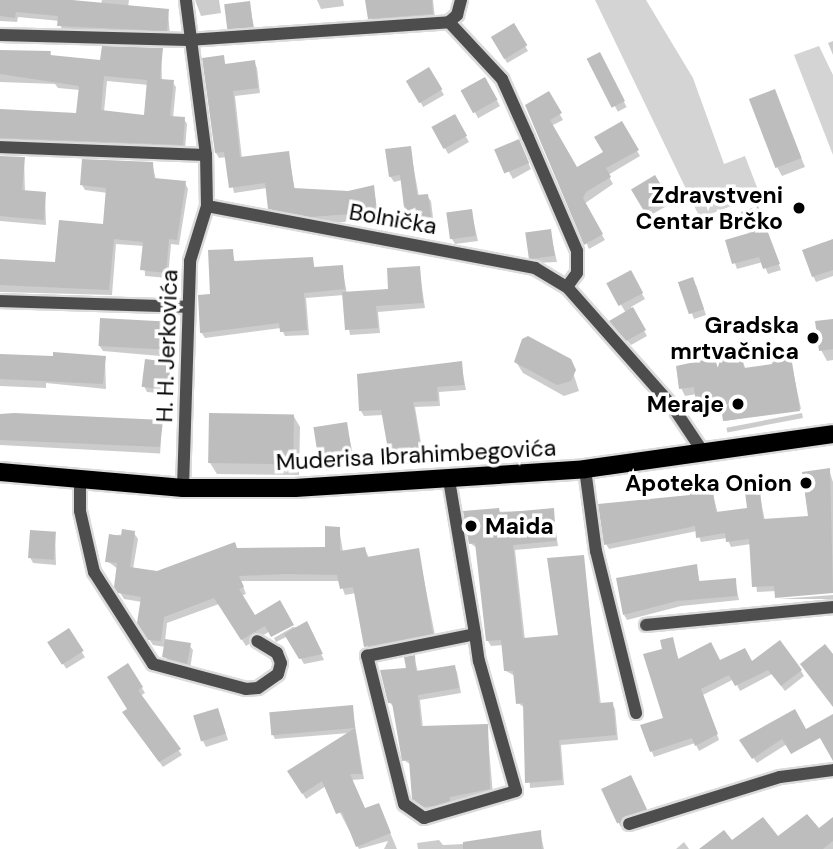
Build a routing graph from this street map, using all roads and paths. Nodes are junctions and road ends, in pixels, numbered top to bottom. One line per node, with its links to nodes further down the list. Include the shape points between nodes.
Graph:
1 (186, 0): 5 (street, H. H. Jerkovića)
2 (461, 0): 3 (street, via 457,15)
3 (449, 22): 5 (street); 9 (street, via 502,79 518,114 577,251 577,274)
4 (0, 35): 5 (street)
5 (188, 40): 7 (street, H. H. Jerkovića)
6 (0, 147): 7 (street)
7 (206, 155): 8 (street, H. H. Jerkovića)
8 (207, 206): 9 (street, Bolnička, via 535,268); 11 (street, H. H. Jerkovića, via 190,261)
9 (567, 287): 13 (street, Bolnička, via 673,407)
10 (0, 301): 11 (street)
11 (187, 307): 18 (street, H. H. Jerkovića)
12 (833, 434): 13 (main road, Muderisa Ibrahimbegovića)
13 (701, 450): 14 (main road, Muderisa Ibrahimbegovića)
14 (584, 469): 17 (main road, Muderisa Ibrahimbegovića); 23 (street, via 596,551)
15 (0, 472): 16 (main road, Muderisa Ibrahimbegovića)
16 (80, 479): 18 (main road, Muderisa Ibrahimbegovića); 22 (street, via 80,511 94,572 153,664 246,689 258,688 278,674 281,663 277,653)
17 (449, 480): 18 (main road, Muderisa Ibrahimbegovića); 21 (street)
18 (183, 488)
19 (833, 607): 20 (street)
20 (646, 625)
21 (475, 634): 21 (street, via 485,688 516,791 424,818 404,804 367,656)
22 (257, 641)
23 (636, 713)
24 (833, 771): 25 (street, via 780,778)
25 (629, 824)

